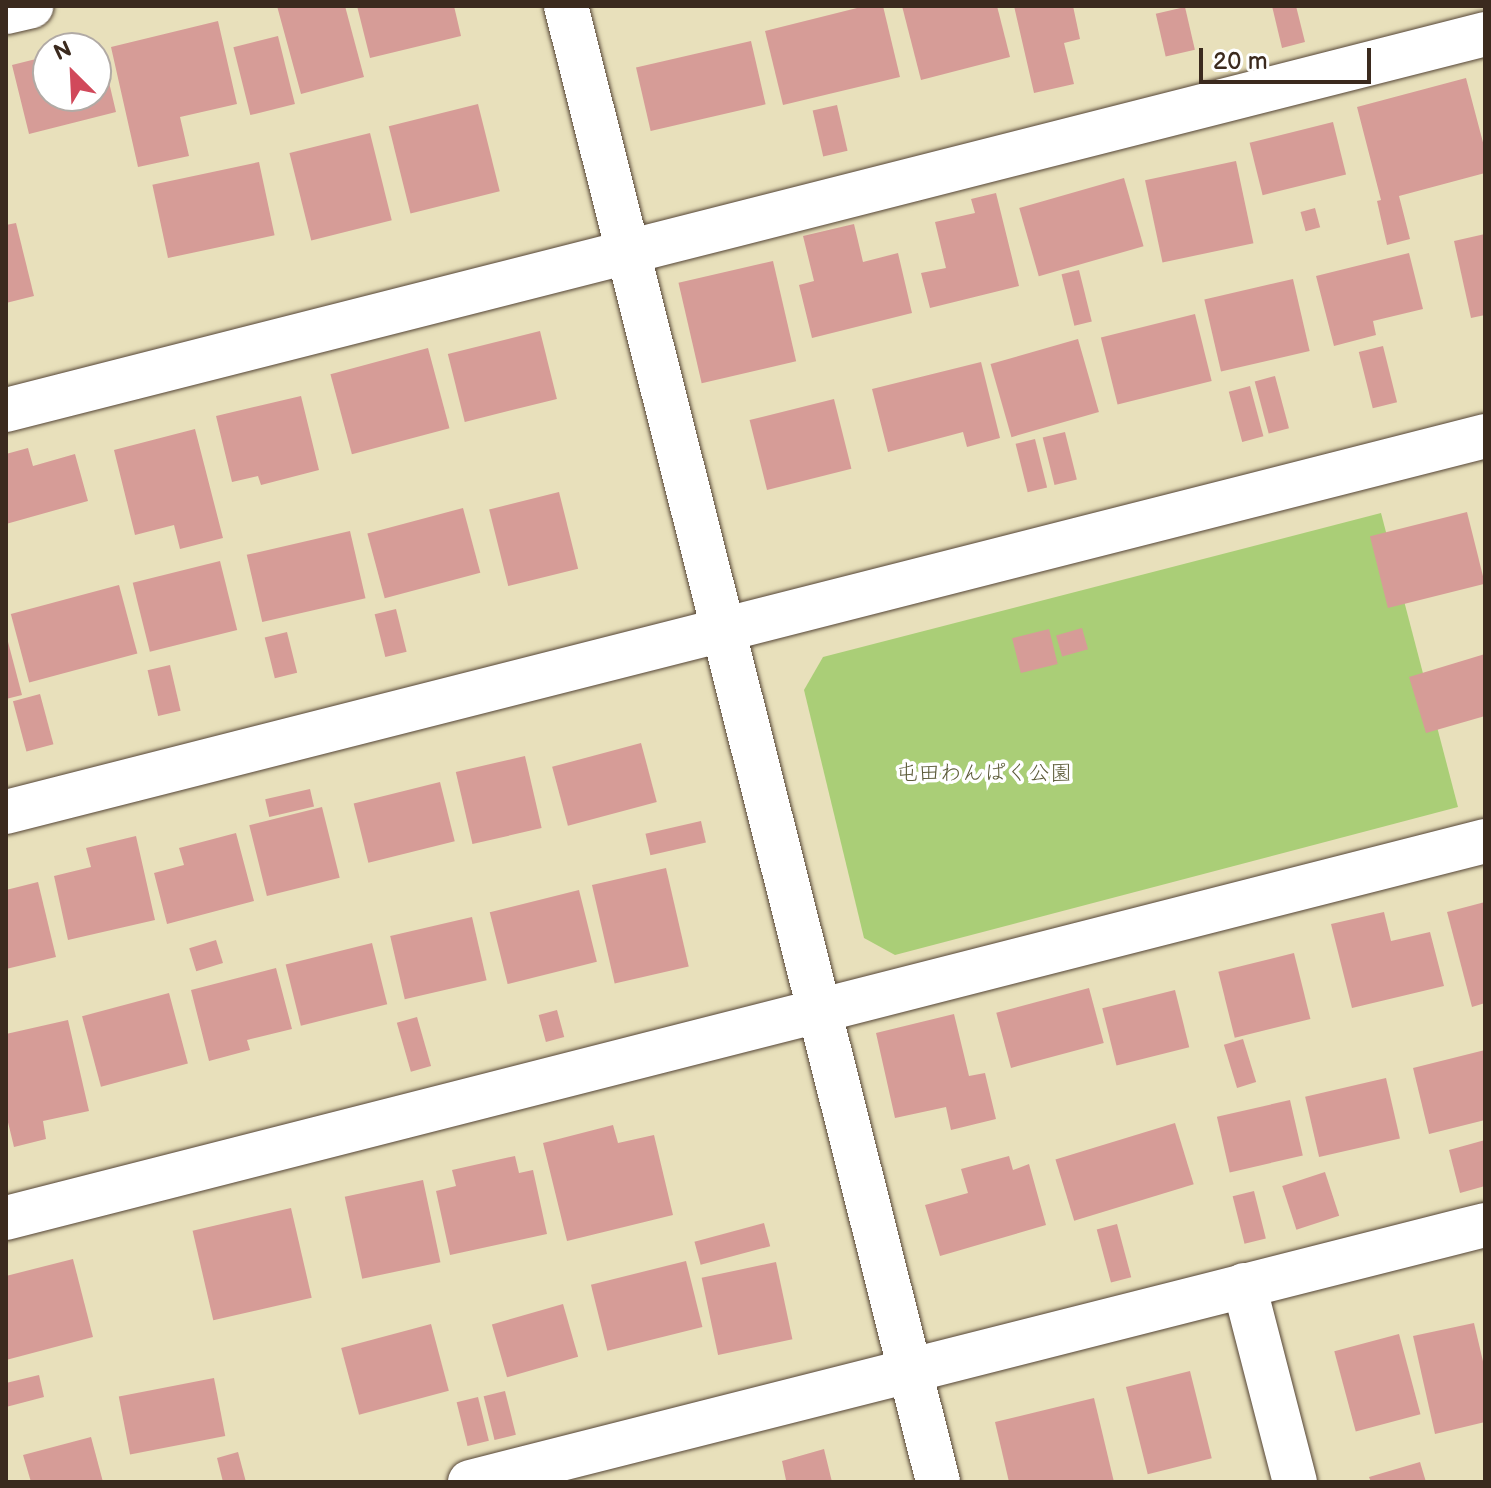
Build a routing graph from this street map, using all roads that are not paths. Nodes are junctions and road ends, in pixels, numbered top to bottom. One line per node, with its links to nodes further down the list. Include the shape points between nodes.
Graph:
1 (31, 6): 3 (street)
2 (566, 6): 5 (street)
3 (6, 12)
4 (1485, 34): 5 (street)
5 (629, 254): 6 (street); 8 (street)
6 (6, 410)
7 (1485, 436): 8 (street)
8 (725, 630): 9 (street); 11 (street)
9 (6, 812)
10 (1485, 841): 11 (street)
11 (819, 1010): 12 (street); 15 (street)
12 (6, 1218)
13 (1485, 1225): 14 (street)
14 (1244, 1285): 15 (street); 18 (street)
15 (909, 1370): 16 (street); 17 (street)
16 (470, 1482)
17 (938, 1482)
18 (1295, 1482)

